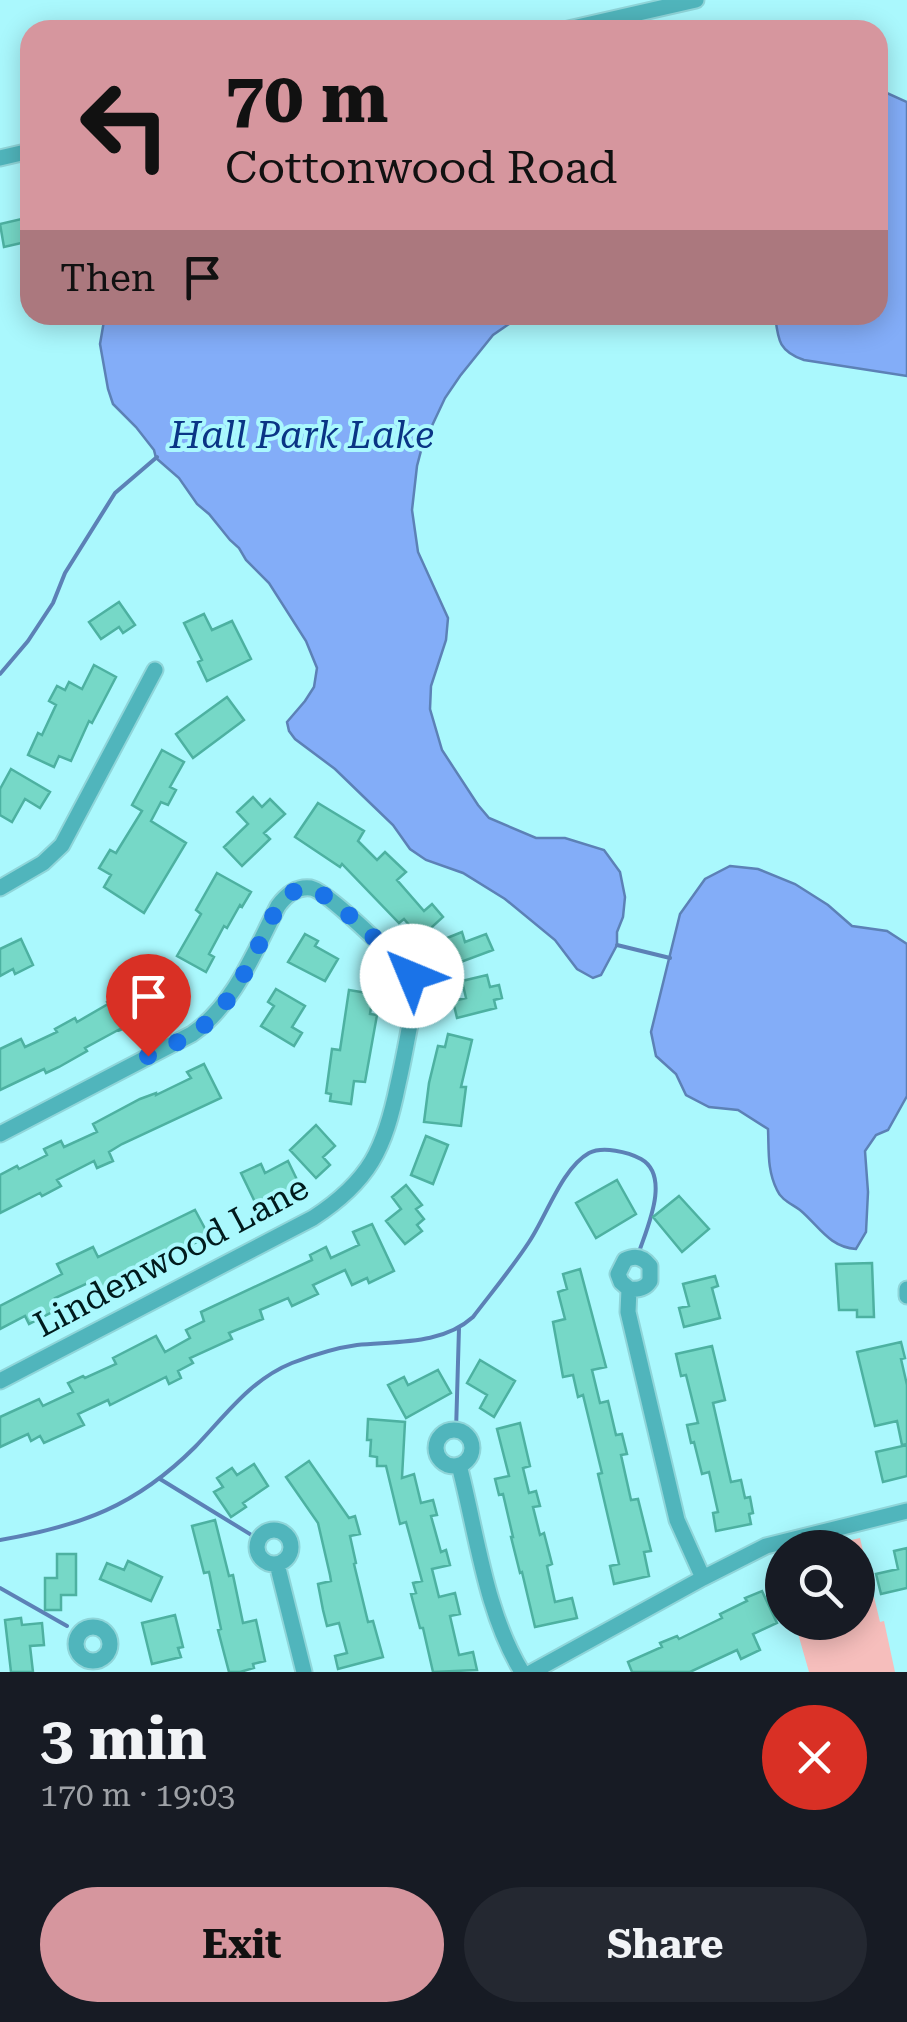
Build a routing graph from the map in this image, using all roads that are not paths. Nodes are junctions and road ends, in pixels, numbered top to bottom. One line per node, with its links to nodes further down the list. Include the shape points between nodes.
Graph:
1 (696, 0): 2 (street)
2 (608, 20)
3 (155, 670): 4 (street, via 62,845)
4 (0, 888)
5 (0, 1134): 7 (street, Lindenwood Lane, via 209,1021 236,987 278,906 294,891 319,891 412,976 416,992 388,1130 354,1186 313,1218)
6 (628, 1289): 11 (street, via 677,1520)
7 (0, 1381)
8 (458, 1466): 13 (street, via 498,1624)
9 (907, 1511): 11 (street, via 766,1546)
10 (277, 1564): 12 (street)
11 (703, 1578): 14 (street)
12 (304, 1672)
13 (522, 1672)
14 (532, 1672)

